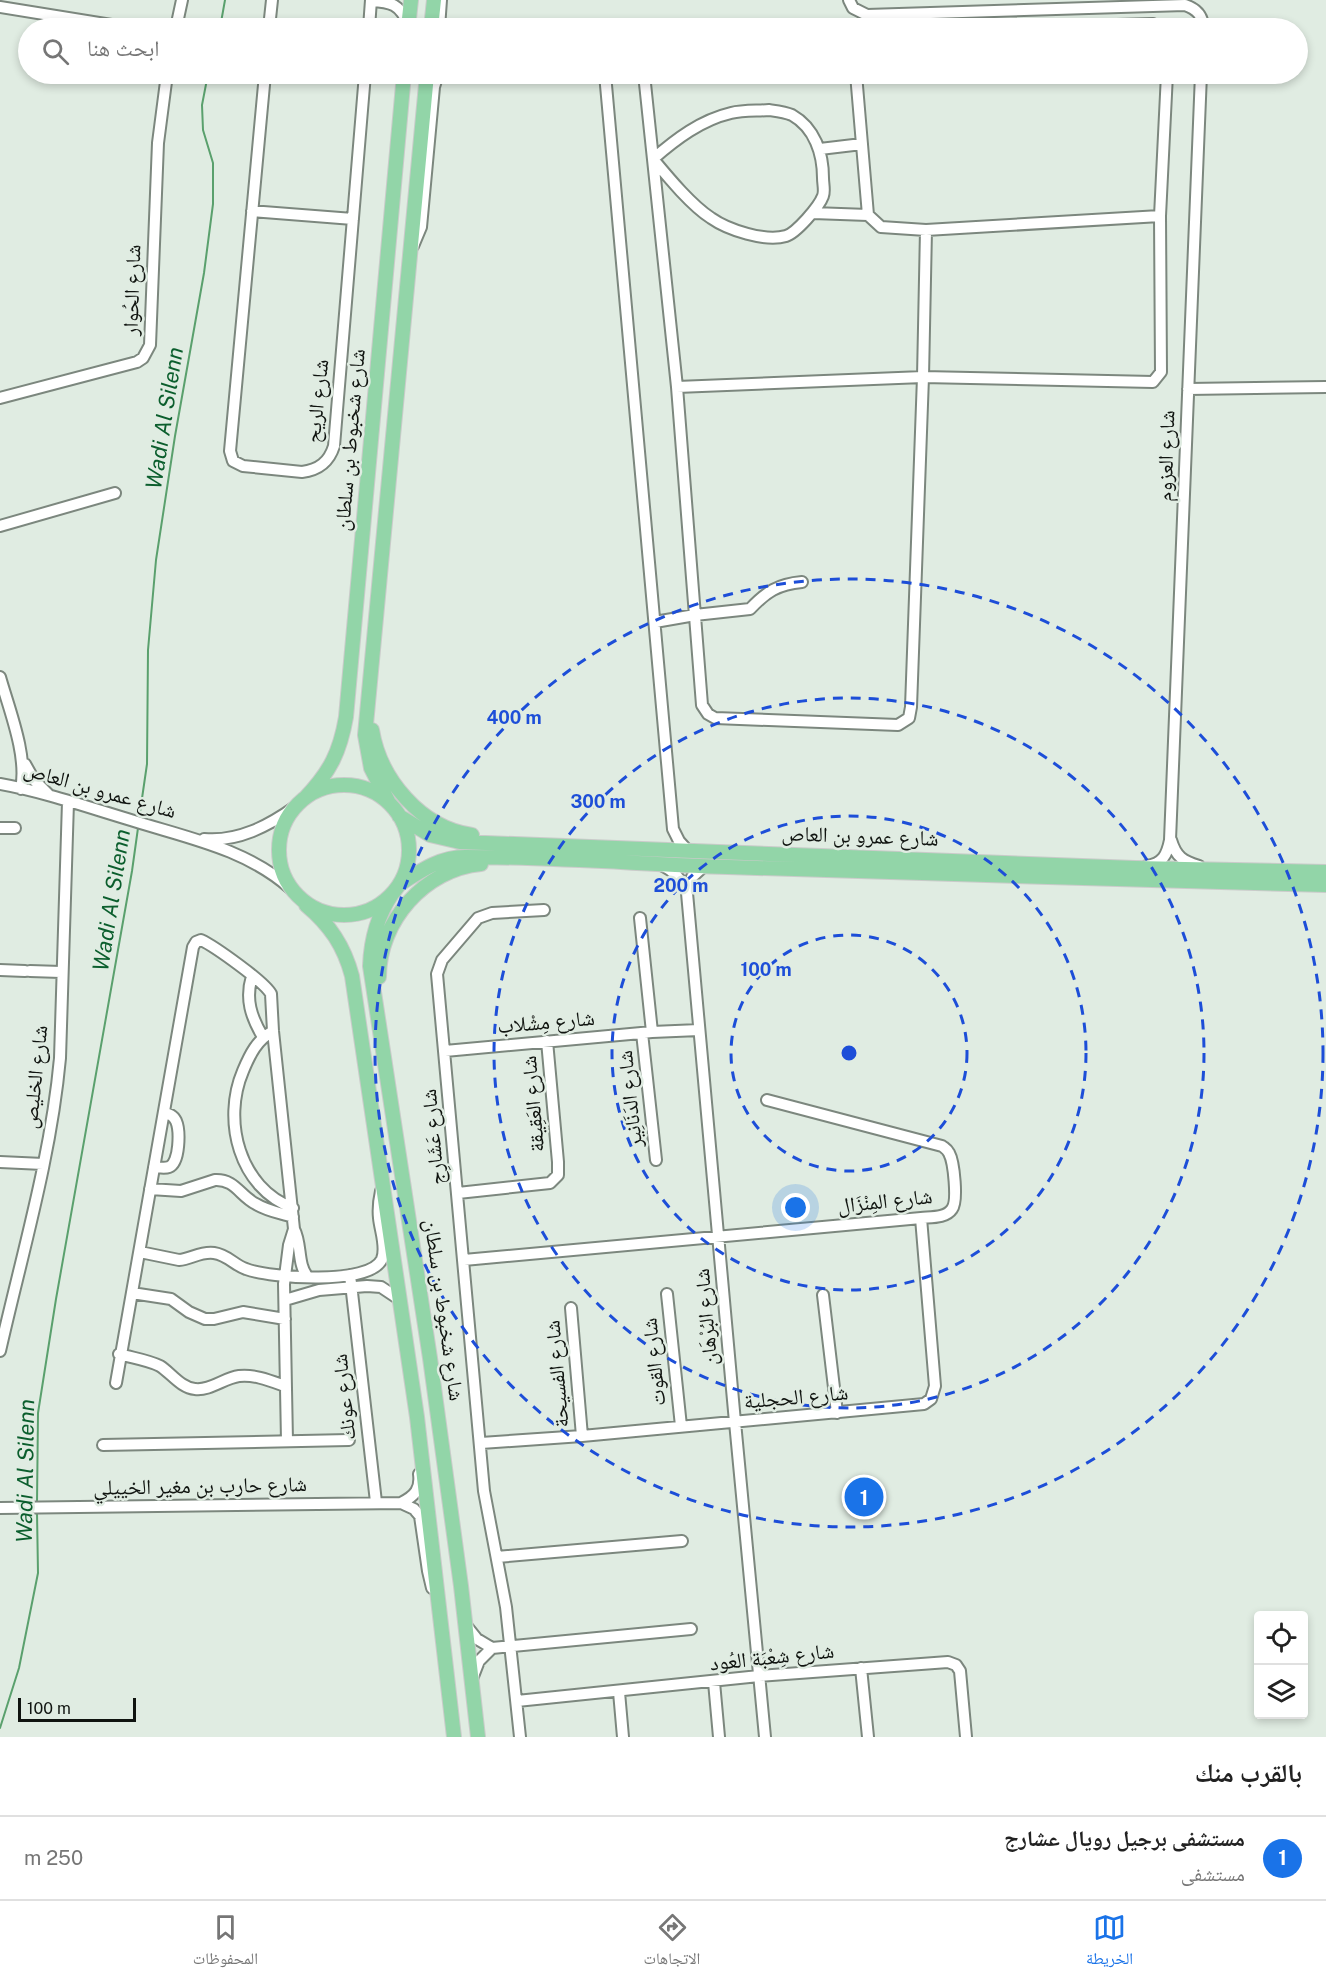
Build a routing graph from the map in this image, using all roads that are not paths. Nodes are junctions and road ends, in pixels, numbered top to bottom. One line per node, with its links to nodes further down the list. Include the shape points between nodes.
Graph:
1 (182, 0): 12 (street)
2 (272, 0): 13 (street)
3 (371, 0): 8 (street); 14 (street)
4 (411, 0): 16 (main road)
5 (434, 0): 17 (main road)
6 (441, 0): 18 (street)
7 (849, 0): 9 (street, via 867,15)
8 (391, 1): 15 (street)
9 (951, 6): 19 (street, via 1185,5)
10 (0, 7): 11 (street)
11 (68, 18)
12 (179, 18)
13 (270, 18)
14 (370, 18)
15 (404, 18)
16 (409, 18)
17 (432, 18)
18 (440, 18)
19 (1201, 18)
20 (166, 84): 45 (street, شارع الحُوار, via 158,143 148,352 137,362)
21 (264, 84): 34 (street, شارع الريح)
22 (364, 84): 38 (street, شارع الريح)
23 (403, 84): 59 (main road, شارع شخبوط بن سلطان, via 346,717 333,763)
24 (426, 84): 40 (main road, شارع شخبوط بن سلطان)
25 (435, 84): 40 (street, via 421,227)
26 (606, 84): 50 (street)
27 (645, 84): 33 (street)
28 (857, 84): 31 (street)
29 (1167, 84): 37 (street)
30 (1201, 84): 44 (street, شارع العزوم)
31 (862, 144): 32 (street); 36 (street)
32 (820, 149): 33 (street, via 810,131 791,115 769,110 732,113 710,120 680,136); 35 (street, via 824,195)
33 (653, 159): 35 (street, via 711,219 742,233 787,236); 42 (street)
34 (252, 211): 38 (street); 38 (street, شارع الريح, via 231,456 243,466 302,472 323,465 334,446)
35 (813, 213): 36 (street)
36 (868, 215): 39 (street, via 881,227)
37 (1160, 216): 39 (street); 41 (street, via 1161,372 1154,382)
38 (353, 219)
39 (926, 230): 41 (street)
40 (411, 249): 51 (main road, شارع شخبوط بن سلطان)
41 (923, 377): 42 (street); 49 (street, via 909,718 898,725 715,718 702,705)
42 (677, 387): 49 (street)
43 (1326, 387): 44 (street)
44 (1188, 389): 65 (street, شارع العزوم)
45 (0, 398)
46 (115, 493): 47 (street)
47 (0, 526)
48 (802, 582): 49 (street, via 766,592 750,609)
49 (695, 615): 50 (street)
50 (655, 622): 63 (street)
51 (376, 623): 57 (main road, شارع شخبوط بن سلطان, via 365,735 371,768); 67 (main road, via 379,636 372,729 380,760 395,785 424,815 447,829 466,835 542,840)
52 (0, 677): 53 (street)
53 (21, 752): 55 (street); 56 (street, via 34,780)
54 (0, 784): 55 (street, شارع عمرو بن العاص)
55 (21, 789): 56 (street, شارع عمرو بن العاص)
56 (49, 796): 58 (street, شارع عمرو بن العاص)
57 (388, 801): 59 (main road, via 373,791 338,785 321,789); 60 (main road)
58 (68, 802): 64 (street, شارع عمرو بن العاص); 81 (street, شارع الخليص)
59 (300, 802): 64 (street, شارع عمرو بن العاص, via 246,834 209,840); 74 (main road, via 285,822 280,838 282,872)
60 (399, 816): 67 (main road, شارع عمرو بن العاص, via 430,835 453,841); 75 (main road, via 407,833 409,855)
61 (0, 828): 62 (street)
62 (15, 828)
63 (673, 829): 66 (street); 68 (street)
64 (189, 838): 74 (street, شارع عمرو بن العاص, via 252,860)
65 (1170, 840): 70 (street, شارع العزوم, via 1159,863); 71 (street, via 1181,859)
66 (688, 851): 68 (main road, شارع عمرو بن العاص); 70 (main road, شارع عمرو بن العاص)
67 (563, 852): 68 (main road, شارع عمرو بن العاص); 75 (main road, شارع عمرو بن العاص, via 452,858 427,867); 89 (main road, via 547,863 488,863 457,868 421,890 392,924 381,952 378,980 393,1082)
68 (658, 856): 69 (main road, شارع عمرو بن العاص); 76 (street, via 676,874)
69 (704, 866): 73 (main road, شارع عمرو بن العاص); 76 (street, via 692,877)
70 (1135, 868): 71 (main road, شارع عمرو بن العاص)
71 (1207, 869): 72 (main road, شارع عمرو بن العاص)
72 (1326, 872)
73 (1326, 885)
74 (290, 888): 77 (main road)
75 (396, 889): 77 (main road, via 378,906 360,914 323,913); 89 (main road, شارع شخبوط بن سلطان, via 375,927 370,966)
76 (687, 893): 83 (street, شارع البُرْهَان)
77 (306, 904): 96 (main road, شارع شخبوط بن سلطان, via 334,933 348,961)
78 (544, 910): 87 (street, شارع عَشَارِج, via 482,915 442,960 437,974)
79 (640, 918): 84 (street)
80 (0, 970): 81 (street)
81 (61, 972): 93 (street, شارع الخليص, via 60,1058)
82 (252, 976): 85 (street, via 249,1009); 85 (street, via 270,992); 90 (street, via 203,941 194,944)
83 (699, 1030): 84 (street, شارع مِشْلاب); 103 (street, شارع البُرْهَان)
84 (647, 1033): 86 (street, شارع مِشْلاب); 91 (street, شارع الدَنَانِير)
85 (268, 1034): 95 (street, via 246,1063 234,1105 239,1149); 100 (street)
86 (547, 1041): 87 (street, شارع مِشْلاب); 99 (street, شارع العَقِيقة, via 558,1175 550,1183)
87 (445, 1051): 99 (street, شارع عَشَارِج)
88 (767, 1100): 101 (street, شارع المِنْزَال, via 945,1148 952,1162 955,1203 945,1215)
89 (393, 1110): 137 (main road, شارع شخبوط بن سلطان)
90 (164, 1113): 94 (street); 94 (street, via 177,1123 177,1154 169,1167)
91 (656, 1160)
92 (0, 1162): 93 (street)
93 (43, 1164): 118 (street, شارع الخليص)
94 (154, 1167): 98 (street)
95 (252, 1175): 97 (street); 100 (street)
96 (383, 1185): 106 (street, via 379,1209 382,1260 373,1269); 114 (main road, شارع شخبوط بن سلطان)
97 (237, 1187): 98 (street, via 215,1180 181,1191); 100 (street, via 259,1206)
98 (150, 1189): 104 (street)
99 (458, 1193): 105 (street, شارع عَشَارِج)
100 (293, 1212): 102 (street)
101 (921, 1218): 103 (street, شارع المِنْزَال); 122 (street, شارع الحجلية, via 933,1395 920,1406)
102 (294, 1229): 107 (street); 108 (street, via 302,1269)
103 (719, 1237): 105 (street, شارع المِنْزَال); 124 (street, شارع البُرْهَان)
104 (140, 1252): 107 (street, via 179,1260 212,1252 245,1269); 111 (street)
105 (464, 1260): 129 (street, شارع عَشَارِج)
106 (350, 1275): 108 (street); 109 (street, شارع عونك)
107 (285, 1276): 108 (street); 115 (street)
108 (309, 1278): 110 (street)
109 (352, 1288): 110 (street); 114 (street, via 381,1287); 131 (street, شارع عونك)
110 (313, 1292): 115 (street)
111 (132, 1293): 117 (street, via 171,1299 205,1319 243,1312); 119 (street)
112 (667, 1294): 125 (street, شارع القوت)
113 (823, 1295): 122 (street)
114 (399, 1299): 123 (main road, شارع شخبوط بن سلطان)
115 (285, 1300): 117 (street)
116 (571, 1308): 126 (street, شارع الفسيحة)
117 (285, 1319): 121 (street)
118 (0, 1351)
119 (119, 1354): 120 (street); 121 (street, via 153,1363 194,1389 240,1376)
120 (116, 1383)
121 (285, 1386): 128 (street)
122 (837, 1413): 124 (street, شارع الحجلية)
123 (417, 1417): 132 (street, via 419,1485 415,1494); 136 (main road, شارع شخبوط بن سلطان)
124 (735, 1422): 125 (street, شارع الحجلية); 142 (street, شارع البُرْهَان)
125 (681, 1426): 126 (street, شارع الحجلية)
126 (582, 1436): 129 (street, شارع الحجلية)
127 (350, 1440): 128 (street)
128 (287, 1441): 130 (street)
129 (481, 1443): 135 (street, شارع عَشَارِج, via 484,1491)
130 (103, 1445)
131 (376, 1502): 132 (street, شارع حارب بن مغير الخييلي); 133 (street, شارع حارب بن مغير الخييلي)
132 (401, 1503): 136 (street, via 420,1516 428,1571)
133 (4, 1508)
134 (682, 1541): 135 (street)
135 (497, 1557): 139 (street, شارع عَشَارِج)
136 (440, 1604): 147 (main road, شارع شخبوط بن سلطان)
137 (465, 1623): 140 (street, via 477,1639); 144 (main road, شارع شخبوط بن سلطان)
138 (691, 1629): 139 (street)
139 (511, 1647): 140 (street); 146 (street, شارع عَشَارِج)
140 (492, 1648): 144 (street, via 479,1661)
141 (861, 1668): 142 (street, شارع شِعْبَة العُود); 153 (street); 154 (street, شارع شِعْبَة العُود, via 954,1663 961,1674)
142 (759, 1676): 143 (street, شارع شِعْبَة العُود); 152 (street, شارع البُرْهَان)
143 (714, 1682): 145 (street, شارع شِعْبَة العُود); 151 (street)
144 (472, 1685): 148 (main road, شارع شخبوط بن سلطان)
145 (619, 1692): 146 (street, شارع شِعْبَة العُود); 150 (street)
146 (517, 1701): 149 (street, شارع عَشَارِج)
147 (454, 1737)
148 (478, 1737)
149 (520, 1737)
150 (623, 1737)
151 (719, 1737)
152 (765, 1737)
153 (868, 1737)
154 (966, 1737)

